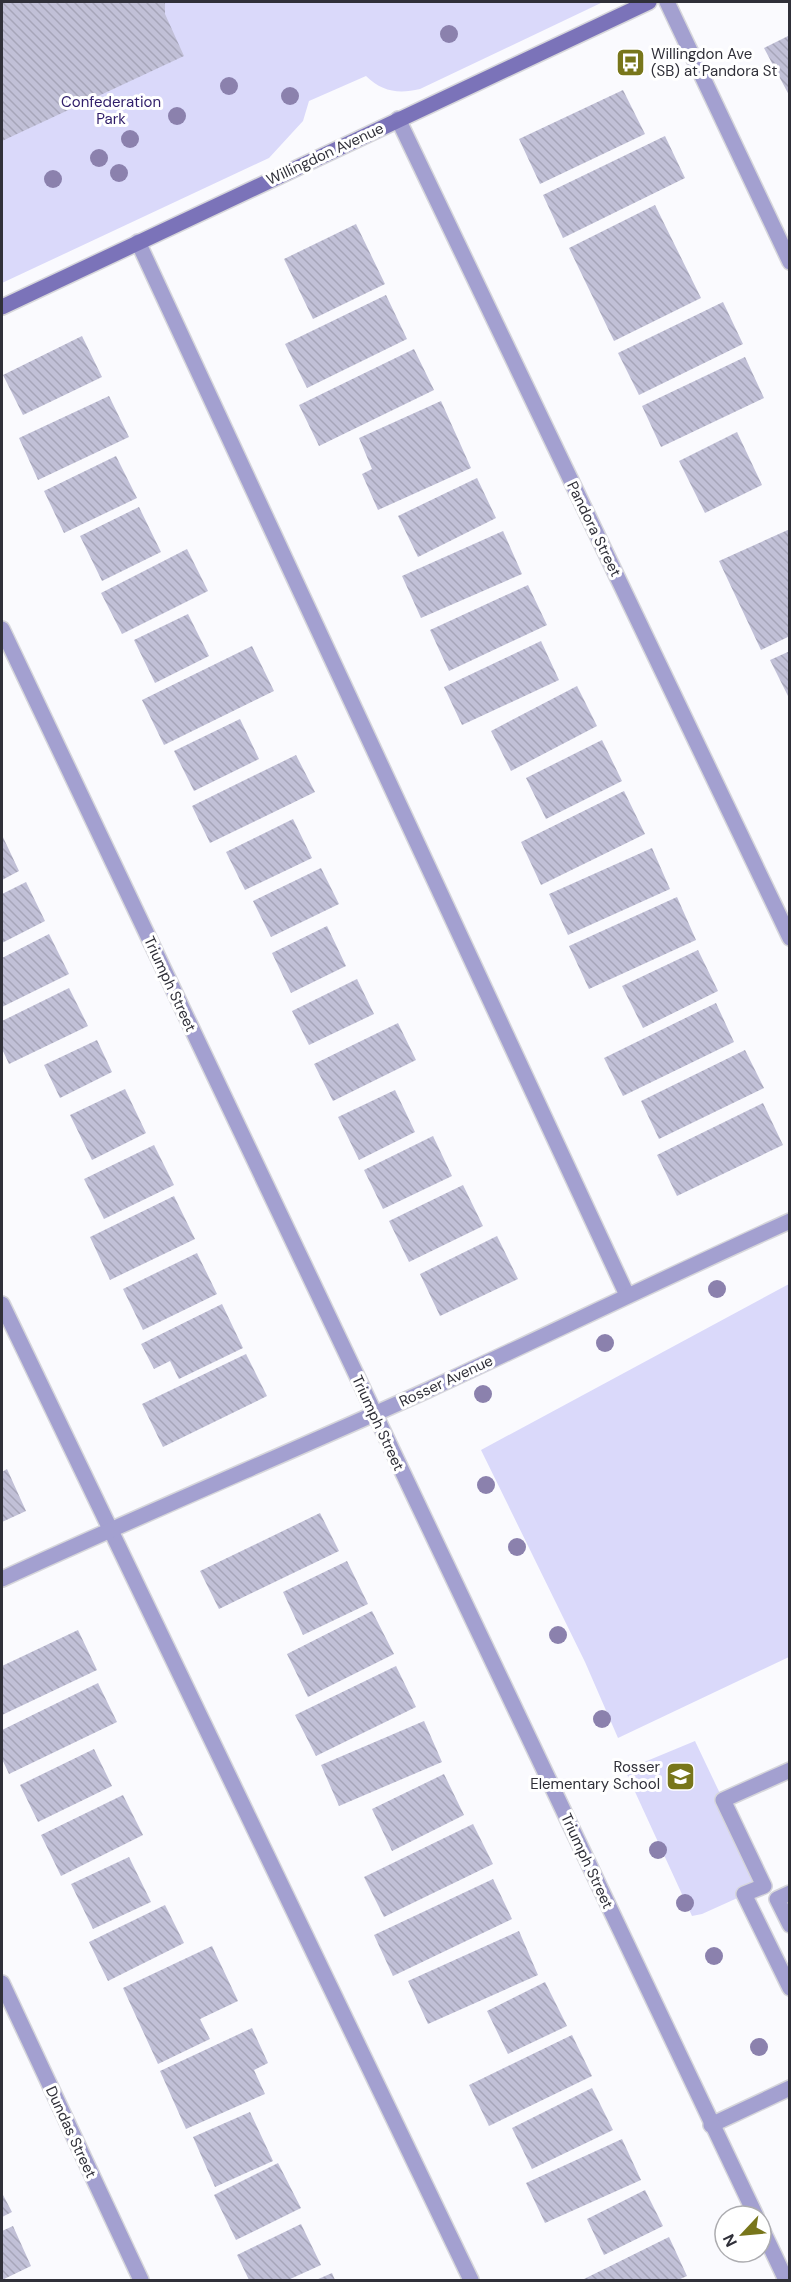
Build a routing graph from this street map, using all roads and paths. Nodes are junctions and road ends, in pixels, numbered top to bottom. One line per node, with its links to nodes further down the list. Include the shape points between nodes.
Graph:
1 (649, 2): 3 (street, Willingdon Avenue)
2 (667, 2): 5 (street)
3 (399, 119): 4 (street, Willingdon Avenue); 8 (street, Pandora Street)
4 (138, 242): 6 (street, Willingdon Avenue); 10 (street)
5 (789, 262)
6 (2, 306)
7 (2, 629): 12 (street, Triumph Street)
8 (789, 938)
9 (789, 1221): 10 (street, Rosser Avenue)
10 (627, 1295): 12 (street, Rosser Avenue)
11 (2, 1304): 13 (street)
12 (374, 1413): 13 (street, Rosser Avenue); 21 (street, Triumph Street)
13 (110, 1529): 14 (street, Rosser Avenue); 25 (street)
14 (2, 1580)
15 (789, 1770): 19 (street, via 723,1800 764,1886 744,1894)
16 (789, 1893): 17 (street, via 777,1899)
17 (789, 1924)
18 (2, 1983): 24 (street, Dundas Street)
19 (789, 1988)
20 (789, 2088): 21 (street)
21 (711, 2125): 22 (street, Triumph Street)
22 (750, 2204)
23 (773, 2253): 26 (street)
24 (141, 2280)
25 (471, 2280)
26 (786, 2280)

